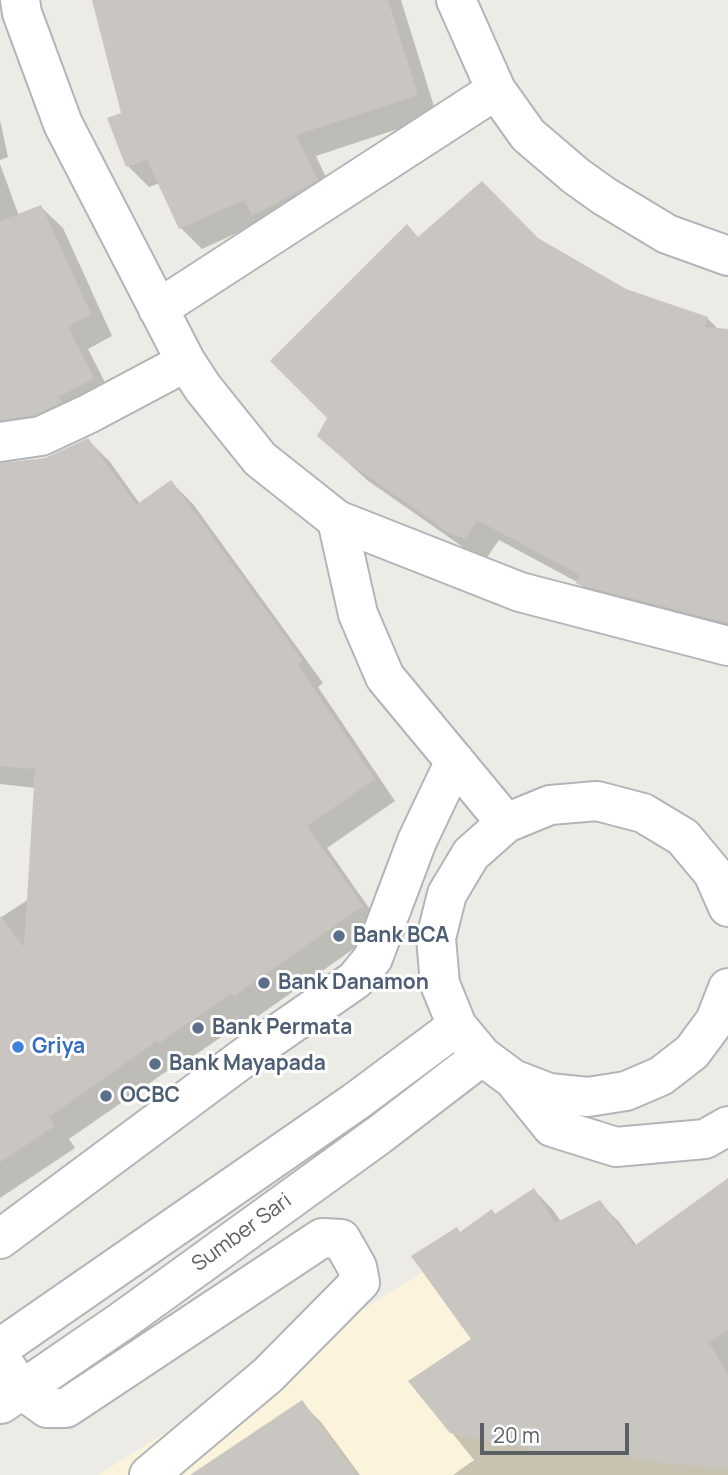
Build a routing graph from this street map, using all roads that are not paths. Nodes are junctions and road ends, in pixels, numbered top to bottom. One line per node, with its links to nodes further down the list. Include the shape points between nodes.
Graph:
1 (20, 0): 5 (street, via 63,124)
2 (456, 0): 3 (street)
3 (496, 90): 4 (street, via 528,135 576,176 667,234); 5 (street)
4 (728, 256)
5 (158, 309): 6 (street)
6 (186, 362): 7 (street, via 41,436); 8 (street, via 260,459)
7 (0, 442)
8 (337, 520): 9 (street, via 520,592); 10 (street, via 358,614 385,677)
9 (728, 646)
10 (455, 761): 11 (street); 19 (street, via 417,841 373,958 355,980)
11 (506, 823): 12 (street, via 550,805 597,801 643,813); 15 (street, via 471,854 447,894 436,938 440,984)
12 (720, 867): 13 (street)
13 (728, 907)
14 (728, 988): 17 (street, via 715,1021 692,1052 661,1076 626,1091 588,1097 549,1093)
15 (457, 1026): 16 (street); 20 (street, Sumber Sari)
16 (482, 1056): 17 (street); 22 (street, Sumber Sari)
17 (513, 1079): 18 (street, via 552,1128 617,1147 705,1139)
18 (728, 1126)
19 (0, 1239)
20 (0, 1348)
21 (0, 1358): 22 (street)
22 (11, 1398): 23 (street, via 66,1408 322,1238 341,1239 360,1282 268,1375)
23 (149, 1475)

